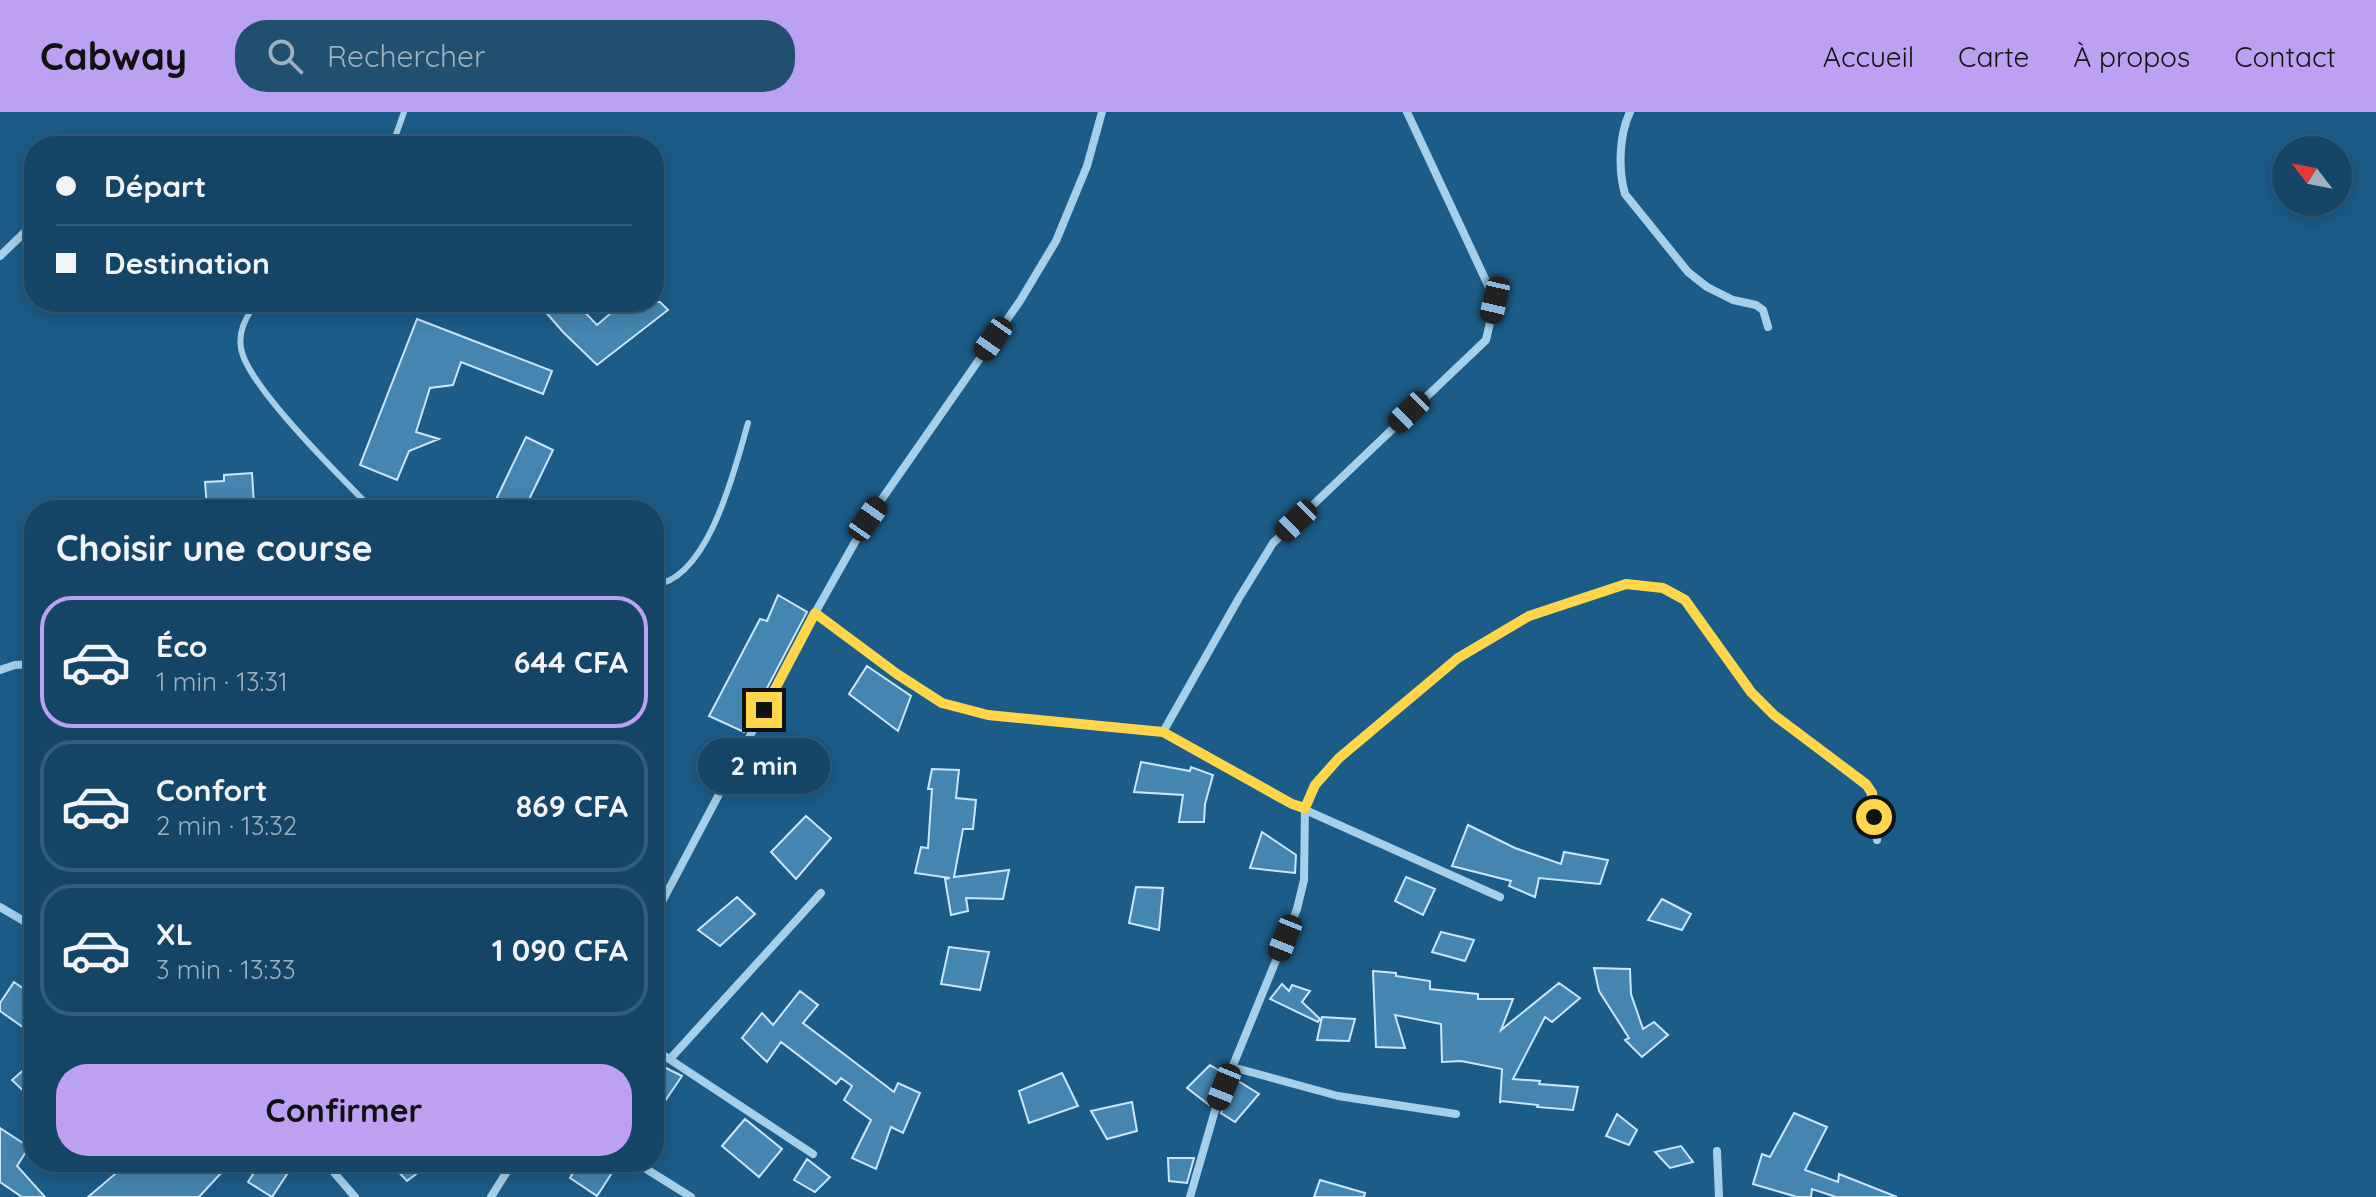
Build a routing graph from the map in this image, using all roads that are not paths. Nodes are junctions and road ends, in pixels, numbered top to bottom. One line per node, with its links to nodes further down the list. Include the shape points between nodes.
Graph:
1 (404, 112): 5 (lane)
2 (1102, 112): 13 (street, via 1087,166 1056,241 868,519)
3 (1407, 112): 16 (street, via 1495,300 1486,340 1273,543)
4 (1630, 112): 9 (street, via 1622,134 1625,194 1688,272 1733,300 1756,305)
5 (396, 136)
6 (24, 233): 7 (street)
7 (0, 256)
8 (250, 312): 11 (lane, via 242,324 240,349 257,383)
9 (1768, 327)
10 (748, 423): 12 (lane, via 714,524 693,562)
11 (364, 500)
12 (664, 583)
13 (815, 613): 16 (street, via 897,674 942,703 967,712); 21 (street)
14 (24, 665): 15 (street)
15 (0, 670)
16 (1163, 732): 17 (street)
17 (1305, 808): 18 (street, via 1315,785 1339,758 1458,658 1529,616 1626,584 1663,588 1685,600 1751,692 1866,784 1872,793); 20 (street); 26 (street, via 1304,880 1297,909)
18 (1877, 840)
19 (821, 893): 25 (street)
20 (1500, 897)
21 (664, 898)
22 (0, 907): 23 (street)
23 (24, 921)
24 (664, 1055): 25 (street)
25 (670, 1059): 29 (street)
26 (1232, 1067): 27 (street, via 1338,1096); 36 (street)
27 (1456, 1114)
28 (1717, 1151): 37 (street)
29 (813, 1154)
30 (334, 1172): 33 (street)
31 (507, 1172): 34 (street)
32 (651, 1172): 35 (street)
33 (355, 1197)
34 (491, 1197)
35 (691, 1197)
36 (1190, 1197)
37 (1719, 1197)

